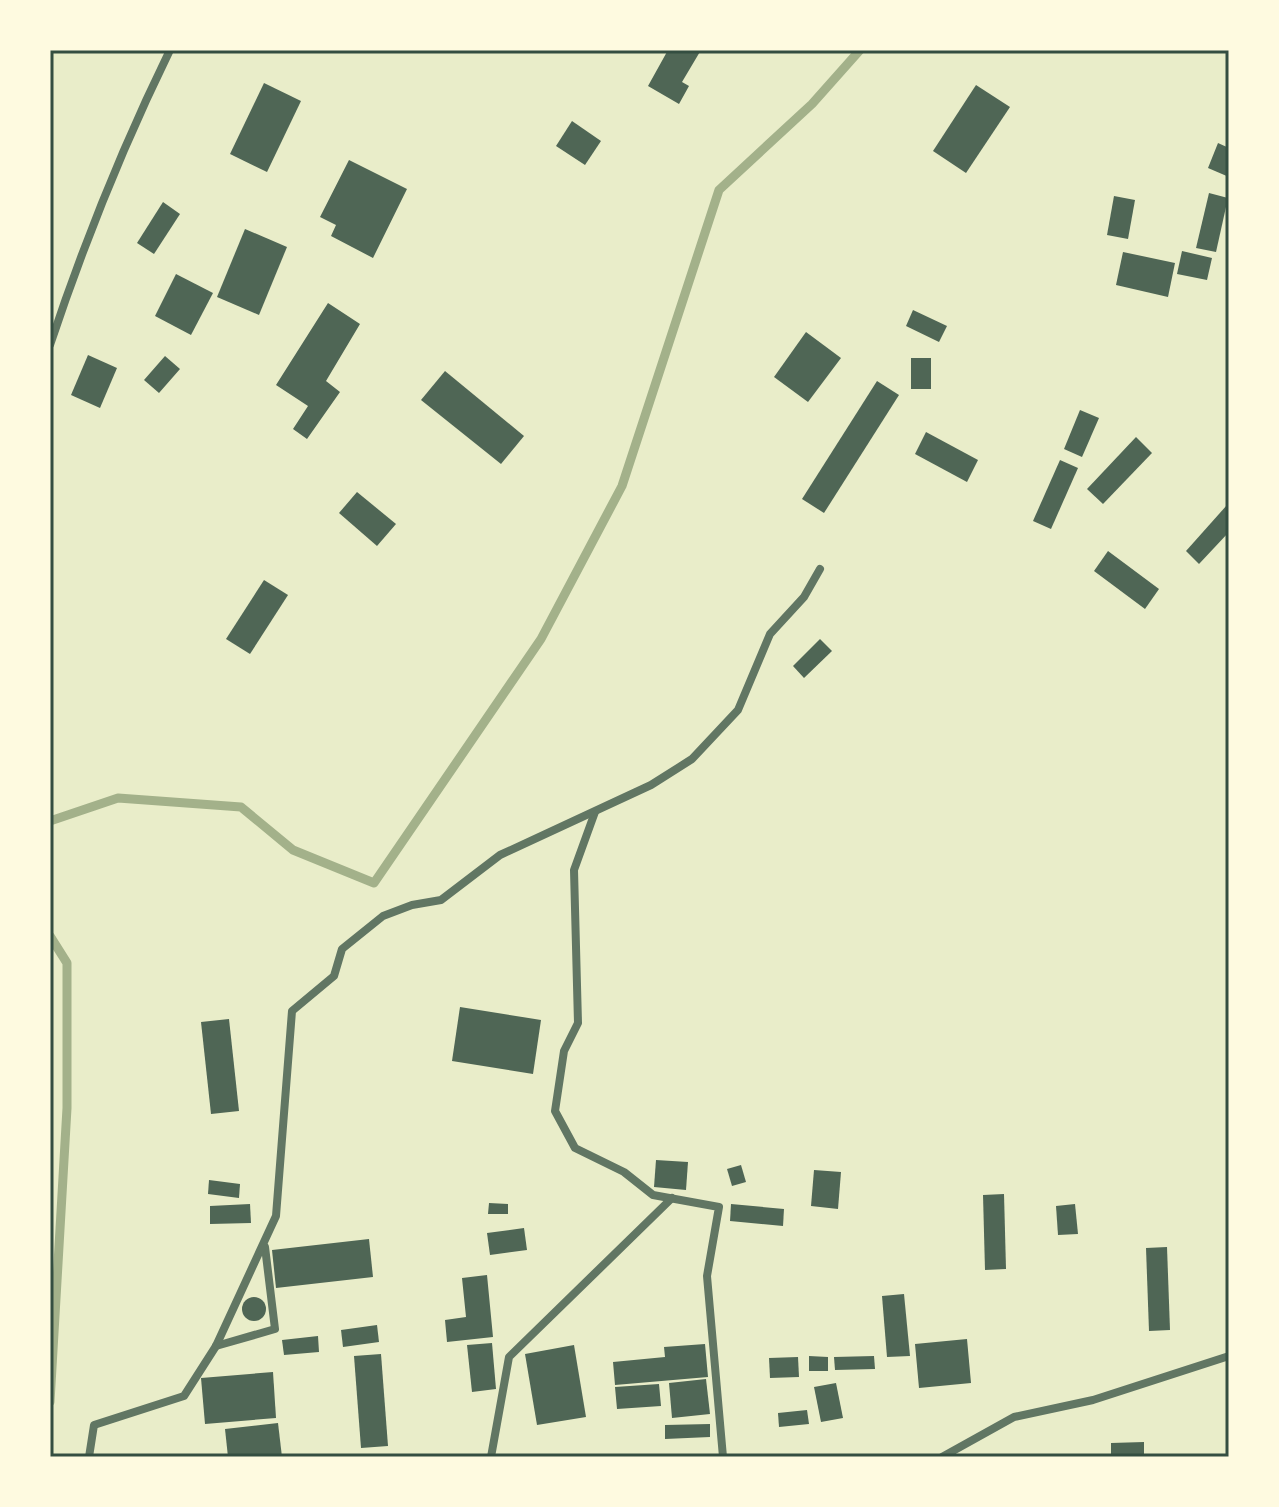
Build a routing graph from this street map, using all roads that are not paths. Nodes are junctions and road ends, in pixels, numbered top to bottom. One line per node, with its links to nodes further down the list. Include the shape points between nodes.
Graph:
1 (170, 50): 2 (street, via 124,145)
2 (50, 345)
3 (820, 569): 4 (street, via 804,597 770,634 738,710 692,759)
4 (595, 812): 5 (street, via 574,870 578,1023 564,1051 555,1111 575,1148 624,1172 653,1195); 6 (street, via 500,855 441,900 383,916 342,949 334,976 292,1011 276,1216)
5 (672, 1198): 10 (street, via 509,1357); 11 (street, via 719,1207 707,1276)
6 (264, 1247): 7 (street); 7 (street, via 275,1329)
7 (216, 1346): 9 (street, via 184,1396 94,1425)
8 (1229, 1356): 12 (street, via 1093,1400 1014,1417)
9 (89, 1457)
10 (491, 1457)
11 (723, 1457)
12 (942, 1457)

